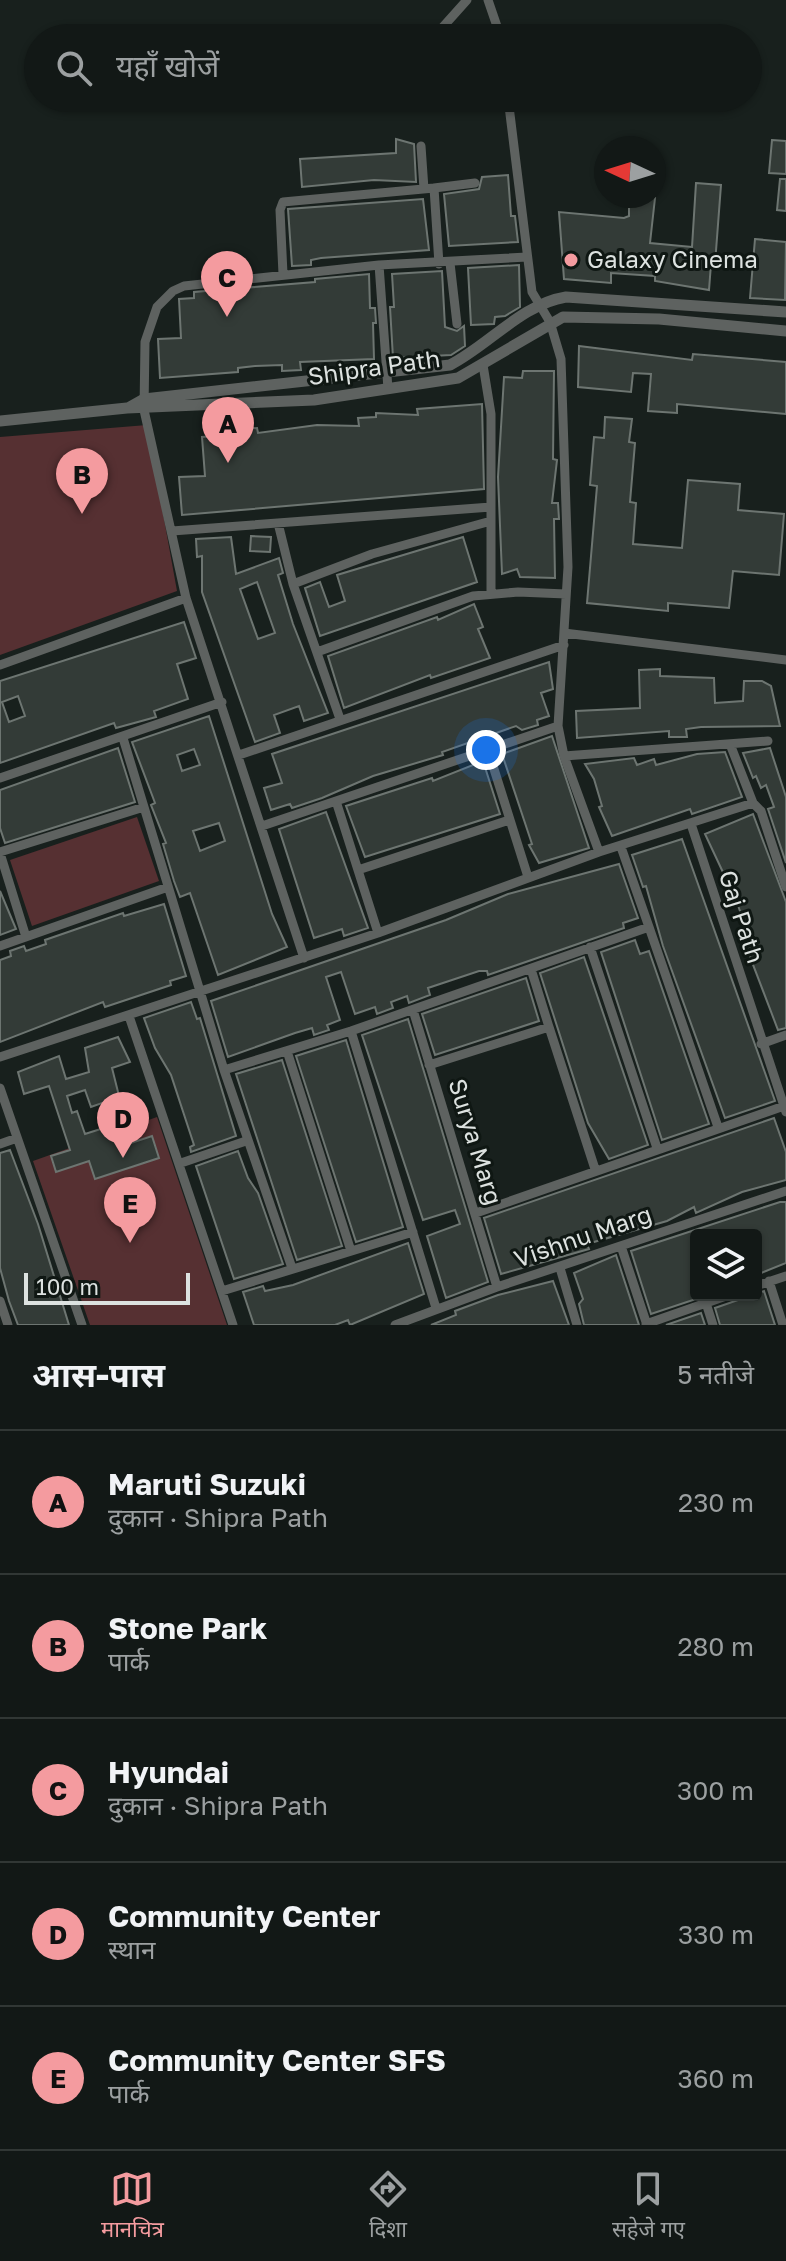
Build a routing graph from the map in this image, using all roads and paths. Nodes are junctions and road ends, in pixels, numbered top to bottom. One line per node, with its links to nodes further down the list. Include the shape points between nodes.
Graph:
1 (467, 0): 3 (street)
2 (488, 0): 4 (street)
3 (446, 24)
4 (496, 24)
5 (510, 112): 9 (street)
6 (421, 146): 8 (street)
7 (475, 183): 8 (street)
8 (429, 188): 10 (street); 12 (street, via 283,202)
9 (527, 257): 10 (street); 13 (street)
10 (445, 263): 11 (street); 16 (street)
11 (379, 265): 12 (street); 19 (street)
12 (283, 274): 21 (street, via 173,291 157,307 145,342)
13 (539, 303): 14 (street, via 566,297); 15 (street); 19 (street, via 450,365)
14 (786, 312)
15 (550, 322): 17 (street, Shipra Path, via 563,317 659,319); 18 (street, Shipra Path); 29 (street, via 561,359)
16 (457, 324)
17 (786, 331)
18 (483, 365): 20 (street, Shipra Path, via 458,378); 23 (street, via 491,414)
19 (387, 374): 20 (street); 21 (street)
20 (388, 389): 21 (street, Shipra Path, via 314,400)
21 (144, 405): 22 (street, Shipra Path); 26 (street)
22 (0, 421)
23 (491, 507): 24 (street); 25 (street)
24 (491, 521): 27 (street, via 372,554); 28 (street)
25 (278, 523): 26 (street); 27 (street)
26 (172, 531): 30 (street)
27 (293, 584): 33 (street)
28 (491, 594): 29 (street); 33 (street)
29 (566, 594): 31 (street)
30 (186, 598): 35 (street); 36 (street)
31 (564, 633): 32 (street); 34 (street)
32 (564, 645): 37 (street); 38 (street)
33 (317, 652): 37 (street)
34 (786, 660)
35 (0, 665)
36 (222, 702): 39 (street); 43 (street)
37 (340, 719): 43 (street)
38 (558, 726): 42 (street); 44 (street)
39 (123, 738): 45 (street); 48 (street)
40 (768, 741): 41 (street)
41 (730, 744): 44 (street); 47 (street)
42 (488, 750): 46 (street); 49 (street)
43 (239, 755): 51 (street)
44 (564, 756): 53 (street)
45 (0, 778)
46 (336, 801): 51 (street); 55 (street)
47 (753, 803): 50 (street); 58 (street, via 761,811)
48 (144, 807): 54 (street); 57 (street)
49 (509, 820): 55 (street); 56 (street)
50 (691, 824): 52 (street); 72 (street, Gaj Path)
51 (262, 826): 64 (street)
52 (621, 847): 53 (street); 59 (street)
53 (599, 852): 56 (street)
54 (0, 853): 61 (street)
55 (358, 870): 60 (street)
56 (528, 877): 60 (street)
57 (168, 887): 61 (street); 66 (street)
58 (786, 887)
59 (649, 927): 63 (street); 79 (street)
60 (378, 933): 64 (street)
61 (26, 937): 62 (street)
62 (0, 946)
63 (590, 947): 65 (street); 83 (street)
64 (304, 958): 66 (street)
65 (531, 969): 67 (street); 69 (street)
66 (199, 991): 68 (street); 76 (street)
67 (413, 1010): 70 (street); 75 (street, Surya Marg)
68 (129, 1016): 74 (street); 84 (street)
69 (549, 1027): 75 (street); 85 (street)
70 (351, 1031): 73 (street); 88 (street)
71 (786, 1035): 72 (street)
72 (761, 1044): 78 (street, Gaj Path)
73 (287, 1051): 76 (street); 90 (street)
74 (0, 1057)
75 (429, 1065): 87 (street, Surya Marg)
76 (224, 1070): 81 (street)
77 (0, 1088): 80 (street)
78 (785, 1109): 79 (street)
79 (718, 1127): 83 (street)
80 (17, 1138): 82 (street); 103 (street)
81 (246, 1141): 84 (street); 91 (street)
82 (0, 1144)
83 (657, 1148): 85 (street)
84 (181, 1163): 97 (street)
85 (595, 1169): 87 (street)
86 (786, 1191): 89 (street, Vishnu Marg)
87 (476, 1213): 96 (street, Surya Marg)
88 (413, 1232): 90 (street); 101 (street)
89 (621, 1246): 92 (street, Vishnu Marg); 107 (street)
90 (351, 1251): 91 (street)
91 (292, 1268): 97 (street)
92 (560, 1268): 96 (street, Vishnu Marg); 106 (street)
93 (786, 1276): 94 (street)
94 (769, 1281): 95 (street); 109 (street)
95 (762, 1284)
96 (497, 1287): 101 (street, Vishnu Marg)
97 (222, 1291): 104 (street)
98 (0, 1301): 102 (street)
99 (712, 1301): 100 (street)
100 (706, 1303): 107 (street); 108 (street)
101 (436, 1308): 105 (street, Vishnu Marg)
102 (8, 1325)
103 (82, 1325)
104 (233, 1325)
105 (395, 1325)
106 (577, 1325)
107 (646, 1325)
108 (713, 1325)
109 (783, 1325)

